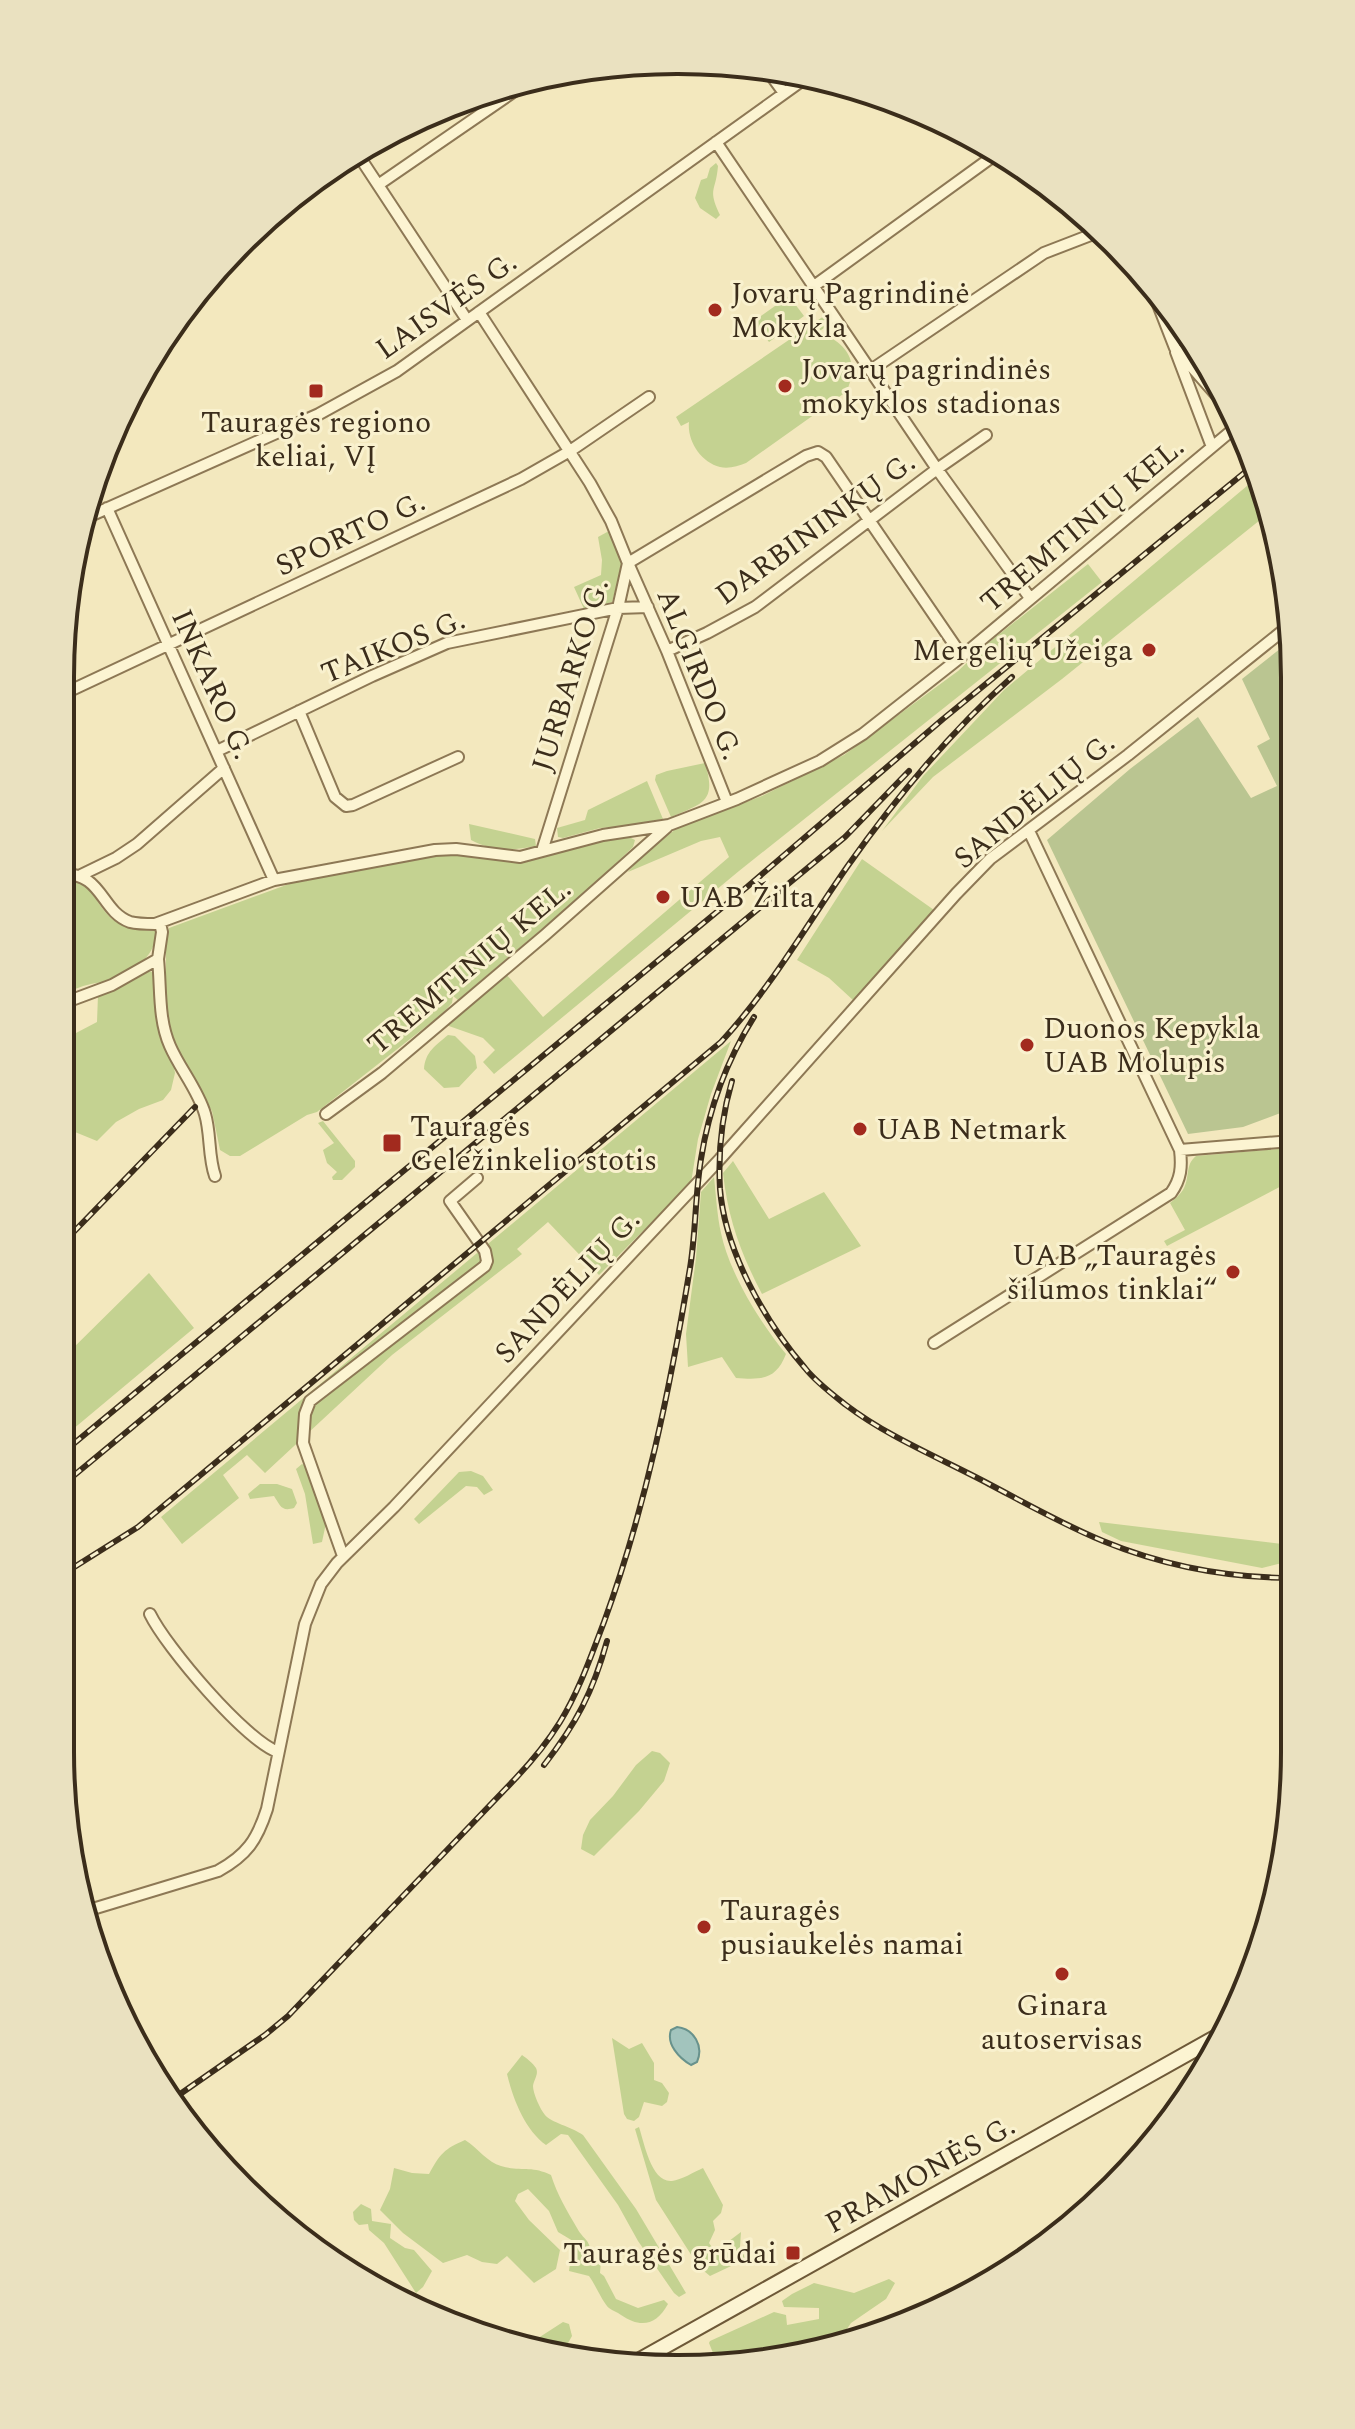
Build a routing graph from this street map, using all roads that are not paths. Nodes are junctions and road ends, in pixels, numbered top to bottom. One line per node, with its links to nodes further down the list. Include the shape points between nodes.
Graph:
1 (780, 83): 4 (street)
2 (792, 85): 4 (street)
3 (794, 86): 4 (street, LAISVĖS G.)
4 (787, 91): 6 (street, LAISVĖS G.)
5 (499, 101): 9 (street)
6 (716, 142): 11 (street); 12 (street, LAISVĖS G.)
7 (988, 160): 11 (street)
8 (363, 163): 9 (street)
9 (378, 185): 13 (street)
10 (1088, 236): 16 (street, via 1044,253)
11 (814, 286): 16 (street)
12 (479, 312): 13 (street, LAISVĖS G.); 24 (street, JURBARKO G.)
13 (467, 320): 26 (street, LAISVĖS G., via 345,402)
14 (1165, 323): 15 (street)
15 (1175, 348): 17 (street); 20 (street)
16 (871, 370): 25 (street)
17 (1200, 377)
18 (1209, 393): 20 (street)
19 (649, 397): 24 (street, SPORTO G.)
20 (1194, 404): 23 (street)
21 (1229, 433): 23 (street, TREMTINIŲ KEL.)
22 (986, 435): 25 (street, DARBININKŲ G.)
23 (1212, 447): 30 (street, TREMTINIŲ KEL.)
24 (570, 451): 29 (street, JURBARKO G., via 611,521); 34 (street, SPORTO G.)
25 (937, 469): 28 (street, DARBININKŲ G.); 30 (street)
26 (107, 508): 27 (street, LAISVĖS G.); 34 (street, INKARO G.)
27 (98, 512)
28 (870, 521): 29 (street, via 826,457 812,452); 35 (street, DARBININKŲ G., via 755,607); 36 (street)
29 (628, 563): 31 (street, ALGIRDO G.); 32 (street, JURBARKO G.)
30 (1030, 598): 36 (street, TREMTINIŲ KEL.)
31 (648, 607): 32 (street, TAIKOS G.); 35 (street, ALGIRDO G.)
32 (618, 608): 38 (street, TAIKOS G., via 447,643); 47 (street, JURBARKO G.)
33 (1280, 633): 45 (street, SANDĖLIŲ G.)
34 (169, 645): 37 (street, SPORTO G.); 39 (street, INKARO G.)
35 (667, 651): 42 (street, ALGIRDO G.)
36 (962, 656): 42 (street, TREMTINIŲ KEL., via 847,746)
37 (74, 689)
38 (299, 711): 39 (street, TAIKOS G.); 40 (street, TAIKOS G., via 335,797 346,806)
39 (217, 751): 41 (street, INKARO G.)
40 (458, 757)
41 (224, 768): 49 (street, via 137,844); 50 (street, INKARO G.)
42 (727, 802): 43 (street, TREMTINIŲ KEL.)
43 (669, 825): 44 (street, TREMTINIŲ KEL.); 46 (street, TREMTINIŲ KEL.)
44 (631, 831): 46 (street, via 642,838); 47 (street, TREMTINIŲ KEL.)
45 (1029, 831): 56 (street); 60 (street, SANDĖLIŲ G., via 990,859 956,894 720,1159)
46 (640, 850): 54 (street, TREMTINIŲ KEL., via 382,1073)
47 (542, 851): 50 (street, TREMTINIŲ KEL., via 520,857 435,850)
48 (74, 875): 49 (street)
49 (81, 875): 51 (street, via 122,917)
50 (274, 880): 51 (street, TREMTINIŲ KEL.)
51 (160, 923): 52 (street)
52 (158, 959): 53 (street); 57 (street, via 166,1034 204,1109)
53 (74, 999)
54 (326, 1114)
55 (1281, 1142): 56 (street)
56 (1180, 1150): 59 (street, via 1182,1168 1171,1193)
57 (215, 1176)
58 (477, 1178): 60 (street, via 450,1201 485,1251 485,1266 310,1401 305,1414 303,1443)
59 (934, 1343)
60 (343, 1556): 62 (street, SANDĖLIŲ G., via 321,1584 305,1624)
61 (150, 1614): 62 (street, via 203,1685)
62 (278, 1752): 63 (street, SANDĖLIŲ G., via 258,1835 231,1864)
63 (95, 1908)
64 (1205, 2044): 65 (main road, PRAMONĖS G.)
65 (650, 2354)

